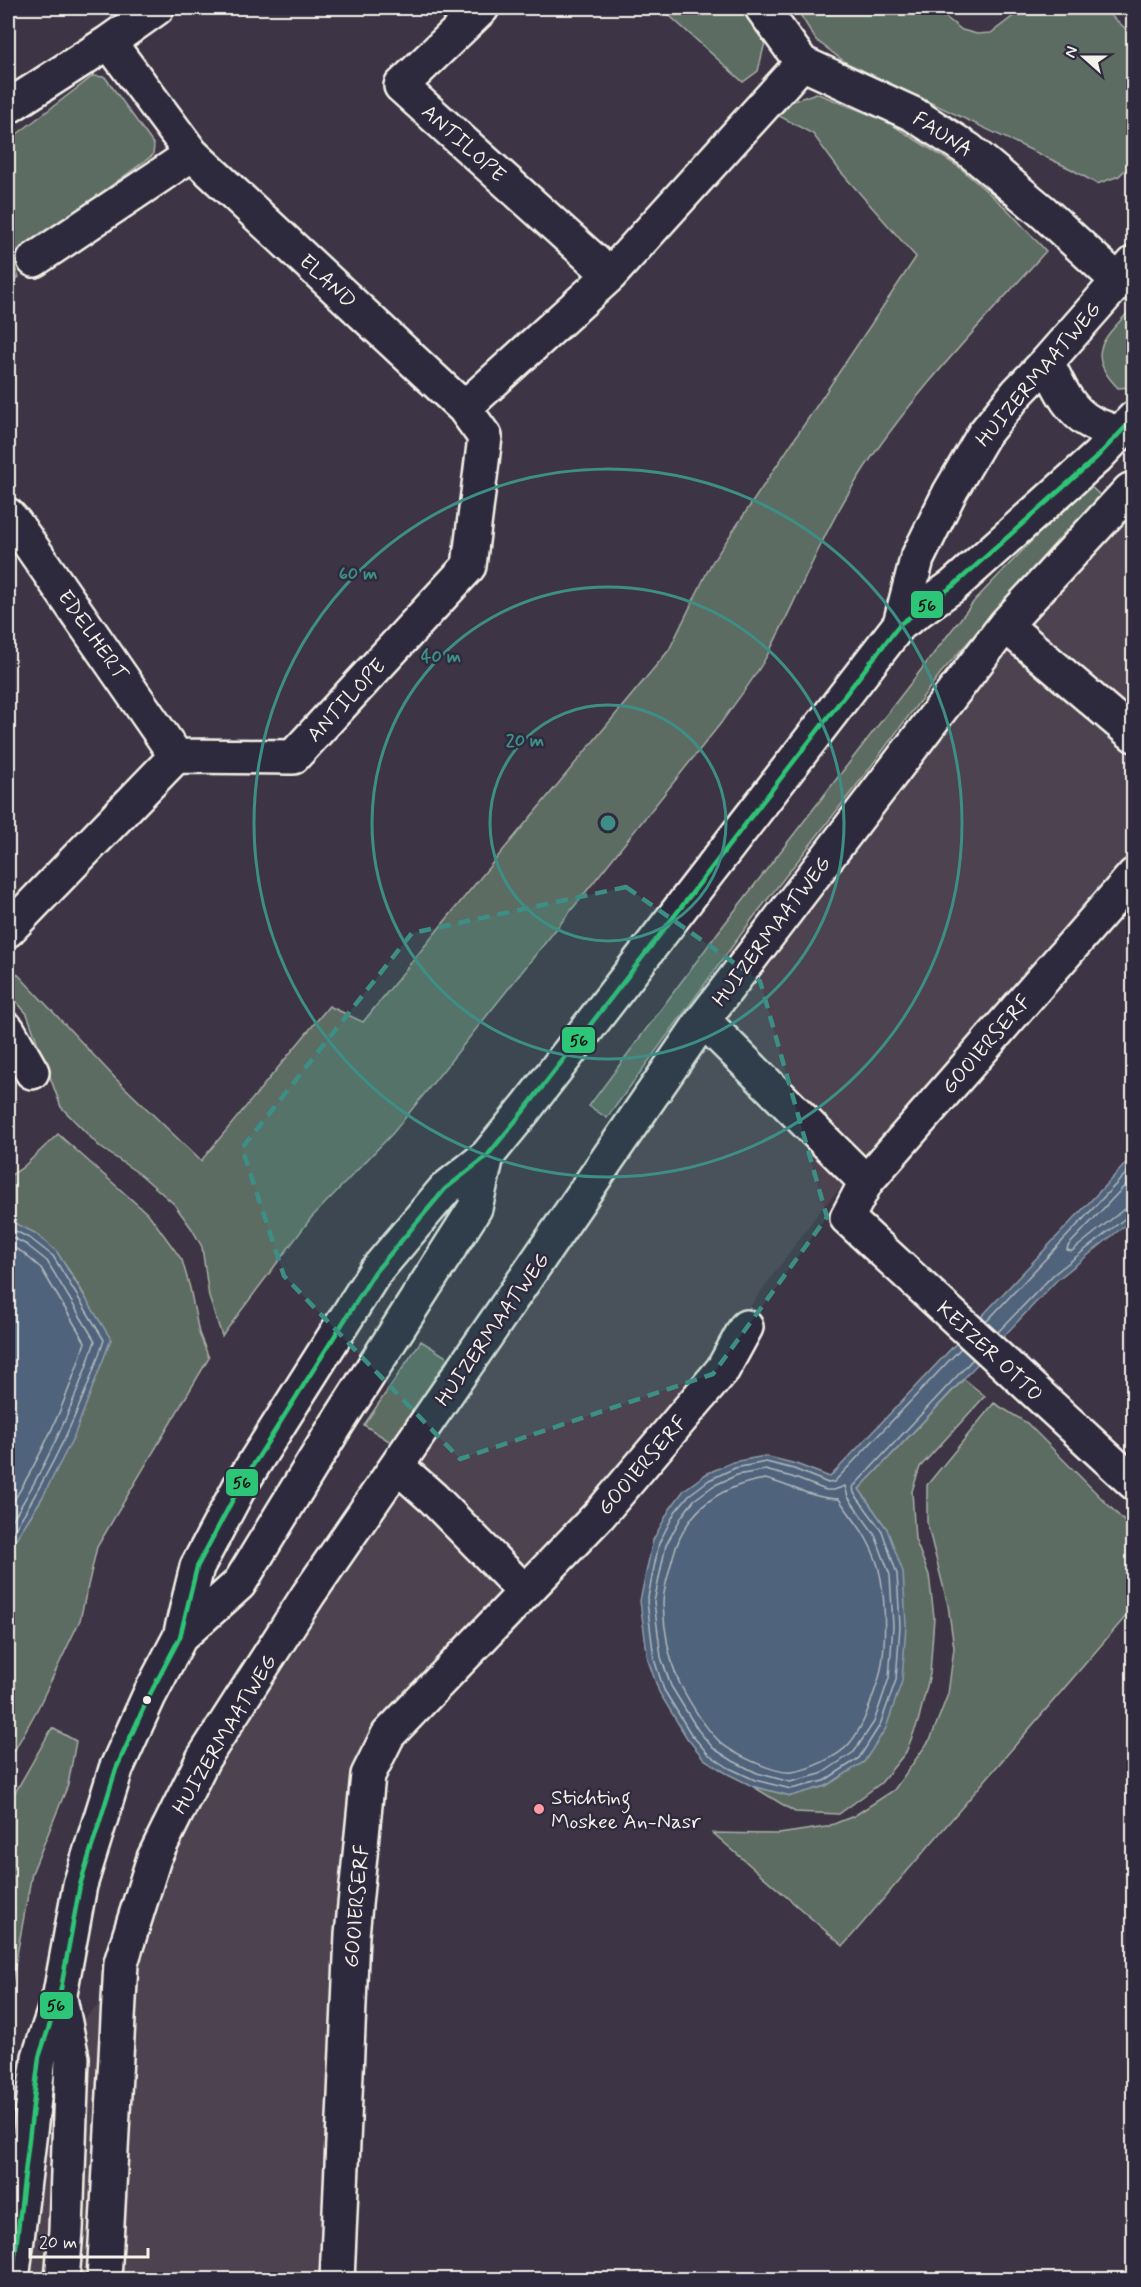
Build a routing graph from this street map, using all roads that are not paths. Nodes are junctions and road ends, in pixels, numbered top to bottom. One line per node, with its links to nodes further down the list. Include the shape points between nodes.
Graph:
1 (157, 8): 4 (street)
2 (482, 8): 10 (street, ANTILOPE, via 401,86)
3 (762, 8): 5 (street, FAUNA)
4 (109, 42): 6 (street); 7 (street, ELAND)
5 (802, 63): 9 (street, FAUNA, via 913,114 969,150 1042,211); 10 (street)
6 (8, 107)
7 (192, 154): 8 (street); 12 (street, ELAND)
8 (34, 260)
9 (1125, 271): 11 (street, HUIZERMAATWEG)
10 (610, 275): 12 (street)
11 (1047, 362): 13 (street, via 1072,408 1091,423); 16 (street, HUIZERMAATWEG, via 984,434 950,492 918,559)
12 (464, 408): 19 (street, ANTILOPE, via 485,437 469,566 293,757)
13 (1126, 425): 16 (street, HUIZERMAATWEG, via 1097,457 954,586)
14 (1130, 490): 17 (street, HUIZERMAATWEG)
15 (8, 515): 19 (street, EDELHERT)
16 (900, 624): 25 (street, HUIZERMAATWEG)
17 (1005, 625): 18 (street); 22 (street, HUIZERMAATWEG)
18 (1134, 735)
19 (176, 756): 21 (street)
20 (1134, 875): 26 (street, GOOIERSERF)
21 (8, 930)
22 (703, 1020): 26 (street); 29 (street, HUIZERMAATWEG)
23 (8, 1030): 24 (street)
24 (32, 1072)
25 (487, 1156): 32 (street, HUIZERMAATWEG, via 475,1208 239,1584); 32 (street, HUIZERMAATWEG, via 445,1190 375,1272 293,1399 197,1567)
26 (866, 1182): 27 (street, GOOIERSERF)
27 (847, 1218): 30 (street, KEIZER OTTO)
28 (746, 1327): 31 (street, GOOIERSERF, via 723,1369 600,1514)
29 (398, 1466): 31 (street); 36 (street, HUIZERMAATWEG, via 308,1595 203,1759 154,1858 121,1964)
30 (1134, 1483)
31 (525, 1592): 37 (street, GOOIERSERF, via 388,1735 368,1774 352,1935)
32 (180, 1636): 33 (street, HUIZERMAATWEG, via 116,1769 80,1885)
33 (60, 1994): 34 (street, HUIZERMAATWEG, via 39,2057); 35 (street, HUIZERMAATWEG, via 72,2058)
34 (12, 2280)
35 (62, 2280)
36 (104, 2280)
37 (337, 2280)

